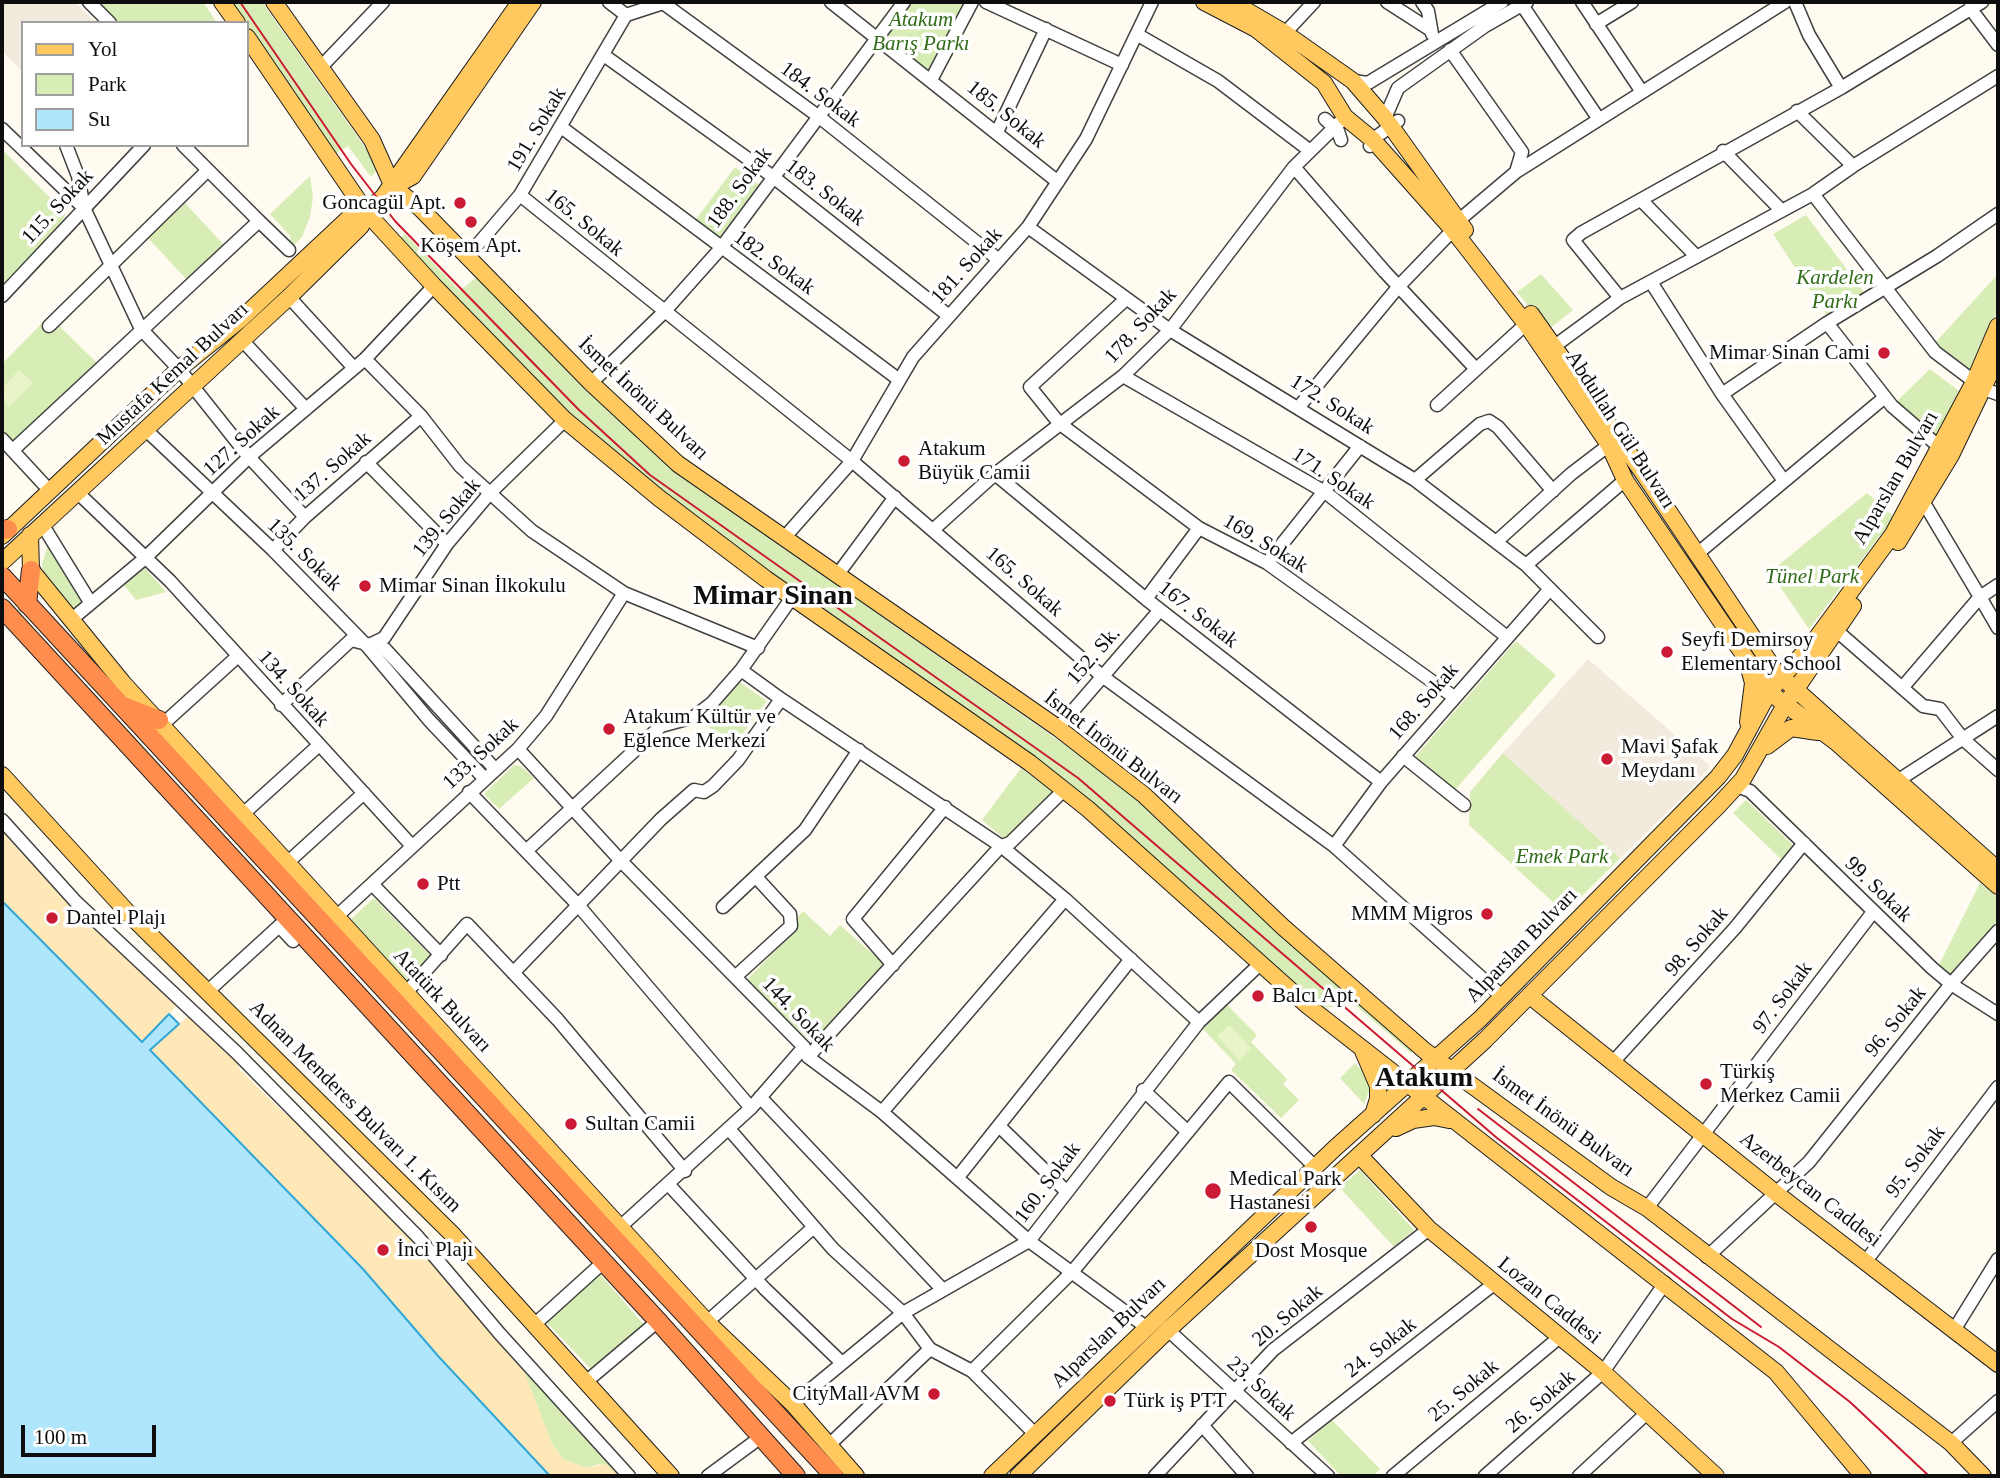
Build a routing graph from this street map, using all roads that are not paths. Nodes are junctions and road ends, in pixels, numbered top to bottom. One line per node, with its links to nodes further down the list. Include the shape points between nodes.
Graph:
1 (89, 2): 26 (street)
2 (222, 2): 27 (main road)
3 (274, 2): 40 (main road, İsmet İnönü Bulvarı)
4 (383, 2): 40 (street)
5 (520, 2): 69 (main road, Mustafa Kemal Bulvarı)
6 (533, 2): 69 (main road, Mustafa Kemal Bulvarı, via 413,176)
7 (609, 2): 25 (street)
8 (831, 2): 33 (street, 185. Sokak)
9 (904, 2): 33 (street, 188. Sokak)
10 (972, 2): 43 (street)
11 (986, 2): 29 (street)
12 (1152, 2): 32 (street, 181. Sokak)
13 (1204, 2): 51 (main road, Abdullah Gül Bulvarı, via 1256,29 1324,83)
14 (1232, 2): 31 (main road, Abdullah Gül Bulvarı)
15 (1314, 2): 31 (street)
16 (1387, 2): 30 (street)
17 (1422, 2): 30 (street, via 1428,11)
18 (1502, 2): 35 (street)
19 (1582, 2): 28 (street)
20 (1632, 2): 28 (street)
21 (1786, 2): 46 (street)
22 (1795, 2): 45 (street)
23 (1523, 3): 37 (street); 50 (street)
24 (1976, 5): 36 (street); 45 (street)
25 (626, 15): 38 (street, 191. Sokak); 49 (street, 184. Sokak, via 663,3)
26 (108, 21)
27 (236, 21)
28 (1596, 23): 46 (street)
29 (1046, 29): 39 (street); 55 (street)
30 (1429, 29): 35 (street)
31 (1285, 33): 44 (main road, Abdullah Gül Bulvarı)
32 (1138, 35): 39 (street, 181. Sokak); 61 (street, via 1218,81)
33 (877, 39): 43 (street, 185. Sokak); 49 (street, 188. Sokak)
34 (248, 40): 75 (main road)
35 (1438, 42): 41 (street)
36 (1998, 45)
37 (1450, 50): 47 (street, via 1398,88); 66 (street, via 1522,152)
38 (605, 56): 53 (street, 191. Sokak); 67 (street, 183. Sokak)
39 (1122, 65): 68 (street, 181. Sokak, via 1086,139)
40 (320, 68): 69 (main road, İsmet İnönü Bulvarı, via 372,140)
41 (1379, 75): 44 (street, via 1368,83); 47 (street)
42 (1998, 76): 63 (street)
43 (931, 80): 55 (street, 185. Sokak)
44 (1353, 81): 52 (main road, Abdullah Gül Bulvarı)
45 (1840, 88): 48 (street)
46 (1642, 92): 50 (street)
47 (1396, 97): 52 (street)
48 (1797, 111): 62 (street); 63 (street)
49 (818, 116): 67 (street, 188. Sokak); 84 (street, 184. Sokak)
50 (1598, 118): 66 (street)
51 (1335, 121): 56 (street); 57 (main road, Abdullah Gül Bulvarı); 61 (street, 178. Sokak)
52 (1392, 122): 57 (street); 78 (main road, Abdullah Gül Bulvarı)
53 (561, 127): 71 (street, 191. Sokak); 80 (street, 182. Sokak)
54 (2, 129): 73 (street)
55 (997, 132): 68 (street, 185. Sokak)
56 (1341, 140)
57 (1371, 144): 78 (main road, Abdullah Gül Bulvarı)
58 (66, 147): 73 (street)
59 (142, 147): 73 (street, 115. Sokak)
60 (185, 147): 65 (street)
61 (1309, 150): 64 (street, 178. Sokak)
62 (1723, 151): 72 (street); 74 (street)
63 (1853, 166): 70 (street)
64 (1294, 167): 88 (street); 101 (street, 178. Sokak)
65 (208, 170): 77 (street); 85 (street)
66 (1516, 172): 78 (street)
67 (772, 176): 80 (street, 188. Sokak); 95 (street, 183. Sokak)
68 (1058, 182): 79 (street, 181. Sokak)
69 (393, 187): 75 (main road, Mustafa Kemal Bulvarı); 83 (main road, İsmet İnönü Bulvarı)
70 (1812, 194): 74 (street); 89 (street)
71 (520, 195): 83 (street, 191. Sokak); 94 (street, 165. Sokak)
72 (1641, 200): 82 (street); 92 (street, via 1573,240)
73 (84, 208): 85 (street); 90 (street, 115. Sokak)
74 (1782, 211): 82 (street)
75 (366, 212): 87 (main road); 91 (main road, Mustafa Kemal Bulvarı, via 361,226); 107 (main road, Mustafa Kemal Bulvarı, via 352,215 241,319)
76 (1998, 214): 89 (street)
77 (259, 221): 81 (street); 100 (street)
78 (1456, 226): 88 (street); 97 (main road, Abdullah Gül Bulvarı); 103 (main road, Abdullah Gül Bulvarı)
79 (1028, 227): 84 (street, 181. Sokak); 93 (street, 172. Sokak)
80 (721, 248): 94 (street, 188. Sokak); 109 (street, 182. Sokak)
81 (289, 250)
82 (1695, 255): 86 (street)
83 (468, 256): 110 (main road, İsmet İnönü Bulvarı)
84 (999, 260): 95 (street, 181. Sokak)
85 (111, 267): 98 (street); 100 (street)
86 (1651, 282): 92 (street); 113 (street)
87 (434, 286): 105 (street, 127. Sokak); 119 (main road)
88 (1399, 286): 106 (street); 116 (street)
89 (1883, 288): 96 (street); 112 (street, via 1935,352)
90 (2, 296)
91 (289, 297): 102 (main road, Mustafa Kemal Bulvarı); 105 (street)
92 (1620, 298): 103 (street)
93 (1126, 299): 101 (street, 172. Sokak); 120 (street, 169. Sokak, via 1030,387)
94 (664, 312): 110 (street, 188. Sokak); 128 (street, 165. Sokak)
95 (949, 316): 109 (street, 181. Sokak)
96 (1827, 323): 113 (street); 114 (street)
97 (1526, 324): 106 (street); 123 (main road, Abdullah Gül Bulvarı)
98 (49, 326)
99 (1998, 326): 112 (main road, Alparslan Bulvarı)
100 (141, 330): 107 (street); 125 (street)
101 (1170, 330): 108 (street, 178. Sokak); 116 (street, 172. Sokak)
102 (242, 340): 111 (main road, Mustafa Kemal Bulvarı); 117 (street)
103 (1556, 345): 152 (main road, Abdullah Gül Bulvarı)
104 (1998, 357): 112 (main road, Alparslan Bulvarı)
105 (359, 363): 117 (street, 127. Sokak); 118 (street)
106 (1475, 368): 115 (street)
107 (179, 369): 111 (street); 134 (main road, Mustafa Kemal Bulvarı)
108 (1123, 376): 120 (street, 178. Sokak); 137 (street, 171. Sokak)
109 (898, 379): 128 (street, 181. Sokak)
110 (591, 383): 148 (main road, İsmet İnönü Bulvarı, via 678,464)
111 (193, 385): 121 (main road, Mustafa Kemal Bulvarı); 127 (street)
112 (1985, 388): 126 (main road, Alparslan Bulvarı)
113 (1722, 394): 133 (street)
114 (1885, 397): 126 (street); 133 (street)
115 (1437, 405)
116 (1298, 408): 124 (street, 172. Sokak)
117 (306, 409): 127 (street, 127. Sokak)
118 (421, 416): 129 (street, 137. Sokak); 138 (street, via 460,466)
119 (565, 420): 138 (street, 139. Sokak); 163 (main road, via 659,498)
120 (1059, 423): 130 (street, 178. Sokak); 145 (street, 169. Sokak)
121 (145, 429): 136 (main road, Mustafa Kemal Bulvarı); 139 (street, 135. Sokak)
122 (2, 439): 125 (street)
123 (1609, 445): 132 (main road, Abdullah Gül Bulvarı); 135 (street)
124 (1360, 446): 131 (street, 172. Sokak); 137 (street)
125 (13, 450): 134 (street)
126 (1945, 452): 141 (main road, Alparslan Bulvarı); 181 (main road, Alparslan Bulvarı)
127 (249, 457): 139 (street, 127. Sokak); 142 (street)
128 (852, 461): 140 (street, 165. Sokak); 148 (street, 181. Sokak)
129 (366, 463): 142 (street, 137. Sokak); 150 (street)
130 (995, 474): 146 (street, 178. Sokak); 165 (street, 167. Sokak)
131 (1415, 480): 135 (street, via 1480,424 1489,422); 149 (street, 172. Sokak)
132 (1625, 480): 156 (street); 178 (main road, Abdullah Gül Bulvarı)
133 (1784, 481): 152 (street)
134 (50, 491): 144 (main road, Mustafa Kemal Bulvarı)
135 (1553, 491): 149 (street)
136 (77, 492): 143 (main road, Mustafa Kemal Bulvarı); 153 (street, 134. Sokak)
137 (1325, 492): 155 (street); 173 (street, 171. Sokak)
138 (489, 493): 150 (street, 139. Sokak); 162 (street, via 532,531)
139 (213, 494): 151 (street, 135. Sokak); 153 (street, 127. Sokak)
140 (895, 497): 146 (street, 165. Sokak); 158 (street)
141 (1924, 503): 164 (street); 172 (main road, Alparslan Bulvarı)
142 (305, 517): 151 (street, 137. Sokak)
143 (42, 524): 147 (main road, Mustafa Kemal Bulvarı); 166 (street)
144 (6, 528)
145 (1199, 528): 155 (street, 169. Sokak); 165 (street)
146 (934, 529): 180 (street, 165. Sokak)
147 (30, 535): 154 (main road, Mustafa Kemal Bulvarı); 157 (main road)
148 (784, 538): 158 (main road, İsmet İnönü Bulvarı)
149 (1496, 542): 156 (street, 172. Sokak)
150 (447, 544): 175 (street, 139. Sokak, via 384,638)
151 (274, 550): 175 (street, 135. Sokak)
152 (1697, 554): 181 (main road, Abdullah Gül Bulvarı)
153 (144, 559): 166 (street, 127. Sokak); 177 (street, 134. Sokak)
154 (2, 562)
155 (1267, 563): 184 (street, 169. Sokak)
156 (1525, 565): 161 (street, 172. Sokak)
157 (31, 570): 167 (highway); 170 (main road, Atatürk Bulvarı)
158 (838, 574): 191 (main road, İsmet İnönü Bulvarı)
159 (2, 576): 167 (highway, Atatürk Bulvarı)
160 (1998, 585): 164 (street)
161 (1550, 589): 173 (street, 168. Sokak); 174 (street, 172. Sokak)
162 (624, 593): 176 (street); 196 (street, 133. Sokak, via 546,716)
163 (793, 596): 176 (street); 206 (main road)
164 (1980, 597): 171 (street); 182 (street)
165 (1146, 599): 169 (street, 167. Sokak)
166 (90, 602): 170 (street, 127. Sokak)
167 (27, 604): 186 (highway, Atatürk Bulvarı)
168 (2, 608): 230 (highway)
169 (1160, 610): 180 (street, 152. Sk.); 204 (street, 167. Sokak)
170 (72, 619): 190 (main road, Atatürk Bulvarı)
171 (1998, 628)
172 (1837, 631): 181 (main road, Alparslan Bulvarı); 182 (street)
173 (1507, 637): 184 (street, 168. Sokak)
174 (1598, 637)
175 (368, 646): 187 (street, via 351,640); 201 (street, 135. Sokak, via 429,720)
176 (758, 648): 179 (street)
177 (238, 656): 187 (street, 134. Sokak); 190 (street)
178 (1747, 662): 183 (main road, Abdullah Gül Bulvarı); 193 (main road, via 1752,692)
179 (741, 670): 185 (street); 210 (street, via 703,712 661,726)
180 (1102, 676): 191 (street, 152. Sk.); 217 (street, 165. Sokak)
181 (1788, 685): 183 (main road, Alparslan Bulvarı); 188 (main road, Alparslan Bulvarı); 203 (main road, Abdullah Gül Bulvarı)
182 (1902, 688): 192 (street, via 1923,706 1940,709)
183 (1769, 692): 188 (main road, Abdullah Gül Bulvarı); 193 (main road, Alparslan Bulvarı)
184 (1454, 697): 199 (street, 168. Sokak)
185 (781, 699): 197 (street); 219 (street, via 738,760 713,786 705,792 694,790)
186 (119, 704): 190 (highway); 316 (highway, Atatürk Bulvarı)
187 (281, 705): 195 (street, 134. Sokak)
188 (1785, 705): 194 (main road, Abdullah Gül Bulvarı); 198 (main road, Alparslan Bulvarı)
189 (1998, 716): 192 (street)
190 (161, 722): 212 (main road, Atatürk Bulvarı)
191 (1058, 728): 249 (main road, İsmet İnönü Bulvarı, via 1144,794 1283,927)
192 (1962, 739): 200 (street); 203 (street)
193 (1744, 740): 242 (main road, Alparslan Bulvarı, via 1699,797)
194 (1836, 742): 198 (main road, via 1818,731 1791,728); 224 (main road, Abdullah Gül Bulvarı)
195 (318, 746): 208 (street, 134. Sokak); 212 (street)
196 (518, 749): 201 (street, 133. Sokak); 210 (street, 144. Sokak)
197 (859, 750): 211 (street); 222 (street, via 805,830)
198 (1757, 755): 205 (main road, Alparslan Bulvarı)
199 (1403, 757): 204 (street, 168. Sokak); 209 (street)
200 (1998, 770)
201 (489, 773): 207 (street, 133. Sokak)
202 (2, 775): 240 (main road, Adnan Menderes Bulvarı 1. Kısım, via 130,915)
203 (1897, 781): 221 (main road, Abdullah Gül Bulvarı)
204 (1381, 782): 217 (street, 168. Sokak)
205 (1738, 786): 214 (street, 99. Sokak, via 1750,791); 243 (main road, Alparslan Bulvarı)
206 (1064, 790): 216 (street); 235 (main road)
207 (469, 792): 215 (street, 133. Sokak); 218 (street)
208 (364, 793): 215 (street, 134. Sokak); 220 (street)
209 (1464, 805)
210 (572, 806): 218 (street); 219 (street, 144. Sokak)
211 (946, 807): 216 (street); 236 (street, via 853,919)
212 (243, 814): 220 (main road, Atatürk Bulvarı)
213 (2, 820): 312 (street, via 76,902 237,1054 418,1237)
214 (1804, 843): 228 (street, 99. Sokak); 250 (street, 98. Sokak, via 1735,928)
215 (412, 846): 223 (street, 133. Sokak)
216 (1002, 846): 225 (street); 236 (street)
217 (1334, 846): 242 (street, 165. Sokak)
218 (526, 851): 226 (street)
219 (621, 862): 226 (street); 238 (street, 144. Sokak)
220 (287, 863): 229 (main road, Atatürk Bulvarı)
221 (1998, 870)
222 (756, 877): 227 (street); 238 (street, via 790,914 792,926)
223 (372, 884): 229 (street, 133. Sokak); 233 (street)
224 (1998, 886)
225 (1065, 899): 234 (street); 259 (street)
226 (578, 905): 237 (street); 258 (street)
227 (723, 907)
228 (1873, 912): 239 (street, 99. Sokak); 265 (street, 97. Sokak)
229 (335, 918): 241 (main road, Atatürk Bulvarı)
230 (283, 922): 232 (street); 240 (street); 289 (highway)
231 (1998, 931): 239 (street, 96. Sokak)
232 (293, 941)
233 (441, 955): 237 (street, via 467,925); 241 (street)
234 (1131, 959): 245 (street); 262 (street)
235 (1260, 964): 245 (street, 160. Sokak); 246 (main road)
236 (893, 965): 248 (street)
237 (513, 973): 269 (street)
238 (735, 977): 248 (street, 144. Sokak)
239 (1951, 984): 244 (street, 99. Sokak); 273 (street, 96. Sokak, via 1809,1162)
240 (208, 991): 291 (main road, Adnan Menderes Bulvarı 1. Kısım, via 454,1236)
241 (405, 994): 275 (main road, Atatürk Bulvarı)
242 (1502, 996): 249 (main road, Alparslan Bulvarı)
243 (1530, 996): 247 (main road, Alparslan Bulvarı); 250 (main road, Azerbeycan Caddesi)
244 (1998, 1014)
245 (1199, 1022): 254 (street, 160. Sokak)
246 (1355, 1040): 252 (main road); 260 (main road, via 1377,1086)
247 (1485, 1040): 251 (main road, Alparslan Bulvarı); 255 (main road, via 1473,1069 1476,1081)
248 (806, 1052): 256 (street); 259 (street, 144. Sokak)
249 (1437, 1058): 251 (main road, İsmet İnönü Bulvarı); 252 (main road, Alparslan Bulvarı)
250 (1613, 1062): 265 (main road, Azerbeycan Caddesi)
251 (1452, 1070): 255 (main road, İsmet İnönü Bulvarı); 257 (main road, Alparslan Bulvarı)
252 (1407, 1086): 257 (main road); 260 (main road, Alparslan Bulvarı)
253 (1998, 1087): 281 (street, 95. Sokak)
254 (1143, 1090): 264 (street); 272 (street, 160. Sokak)
255 (1491, 1096): 274 (main road, İsmet İnönü Bulvarı, via 1611,1187)
256 (760, 1097): 258 (street); 287 (street)
257 (1423, 1098): 261 (main road); 266 (main road, Alparslan Bulvarı)
258 (751, 1108): 263 (street)
259 (882, 1112): 270 (street, 144. Sokak)
260 (1372, 1117): 268 (main road, Alparslan Bulvarı)
261 (1452, 1122): 266 (main road, via 1434,1117 1413,1120); 286 (main road)
262 (999, 1126): 270 (street); 272 (street)
263 (729, 1129): 269 (street); 276 (street)
264 (1188, 1132): 268 (street, via 1229,1082); 283 (street)
265 (1704, 1133): 273 (main road, Azerbeycan Caddesi); 274 (street, 97. Sokak)
266 (1382, 1135): 267 (main road, Alparslan Bulvarı)
267 (1359, 1155): 277 (main road, Lozan Caddesi); 293 (main road, Alparslan Bulvarı)
268 (1315, 1167): 292 (main road, Alparslan Bulvarı)
269 (685, 1171): 271 (street)
270 (958, 1177): 278 (street, 144. Sokak)
271 (669, 1185): 275 (street); 284 (street)
272 (1066, 1191): 278 (street, 160. Sokak)
273 (1777, 1194): 279 (street, 96. Sokak); 281 (main road, Azerbeycan Caddesi)
274 (1647, 1208): 279 (main road, İsmet İnönü Bulvarı)
275 (620, 1227): 290 (main road, Atatürk Bulvarı)
276 (814, 1227): 284 (street); 288 (street)
277 (1429, 1228): 285 (main road, Lozan Caddesi); 302 (street, 20. Sokak, via 1273,1350)
278 (1029, 1241): 283 (street, 144. Sokak); 287 (street, 160. Sokak)
279 (1707, 1257): 310 (main road, İsmet İnönü Bulvarı)
280 (1998, 1259): 294 (street)
281 (1866, 1261): 294 (main road, Azerbeycan Caddesi)
282 (598, 1267): 291 (street)
283 (1073, 1271): 292 (street, 144. Sokak); 299 (street)
284 (755, 1278): 290 (street); 297 (street)
285 (1495, 1283): 295 (main road, Lozan Caddesi); 309 (street, 24. Sokak)
286 (1665, 1283): 300 (street, 26. Sokak); 327 (main road, via 1776,1372)
287 (943, 1290): 288 (street, 160. Sokak)
288 (903, 1313): 296 (street); 297 (street, 160. Sokak)
289 (658, 1321): 301 (street); 308 (highway)
290 (707, 1322): 304 (main road, Atatürk Bulvarı)
291 (535, 1324): 301 (main road, Adnan Menderes Bulvarı 1. Kısım)
292 (1146, 1327): 293 (main road); 307 (main road, Alparslan Bulvarı)
293 (1168, 1330): 302 (street, 23. Sokak); 319 (main road, Alparslan Bulvarı)
294 (1954, 1330): 298 (main road, Azerbeycan Caddesi)
295 (1560, 1336): 300 (main road, Lozan Caddesi); 323 (street, 25. Sokak)
296 (930, 1349): 299 (street); 311 (street)
297 (841, 1362): 304 (street, 160. Sokak)
298 (1998, 1364)
299 (972, 1371): 307 (street)
300 (1603, 1373): 305 (main road, Lozan Caddesi); 324 (street, 26. Sokak)
301 (587, 1381): 313 (main road, Adnan Menderes Bulvarı 1. Kısım)
302 (1234, 1391): 306 (street, 20. Sokak); 309 (street, 23. Sokak)
303 (1998, 1401): 310 (street)
304 (793, 1404): 311 (main road, Atatürk Bulvarı)
305 (1648, 1412): 325 (street); 326 (main road, Lozan Caddesi)
306 (1202, 1425): 320 (street, 20. Sokak); 321 (street)
307 (1035, 1434): 318 (main road, Alparslan Bulvarı)
308 (761, 1437): 314 (street); 315 (highway)
309 (1291, 1443): 322 (street, 23. Sokak)
310 (1951, 1443): 328 (main road, İsmet İnönü Bulvarı)
311 (829, 1445): 317 (main road, Atatürk Bulvarı)
312 (629, 1476)
313 (671, 1476)
314 (708, 1476)
315 (796, 1476)
316 (834, 1476)
317 (856, 1476)
318 (992, 1476)
319 (1020, 1476)
320 (1155, 1476)
321 (1247, 1476)
322 (1328, 1476)
323 (1393, 1476)
324 (1485, 1476)
325 (1579, 1476)
326 (1716, 1476)
327 (1863, 1476)
328 (1983, 1476)

